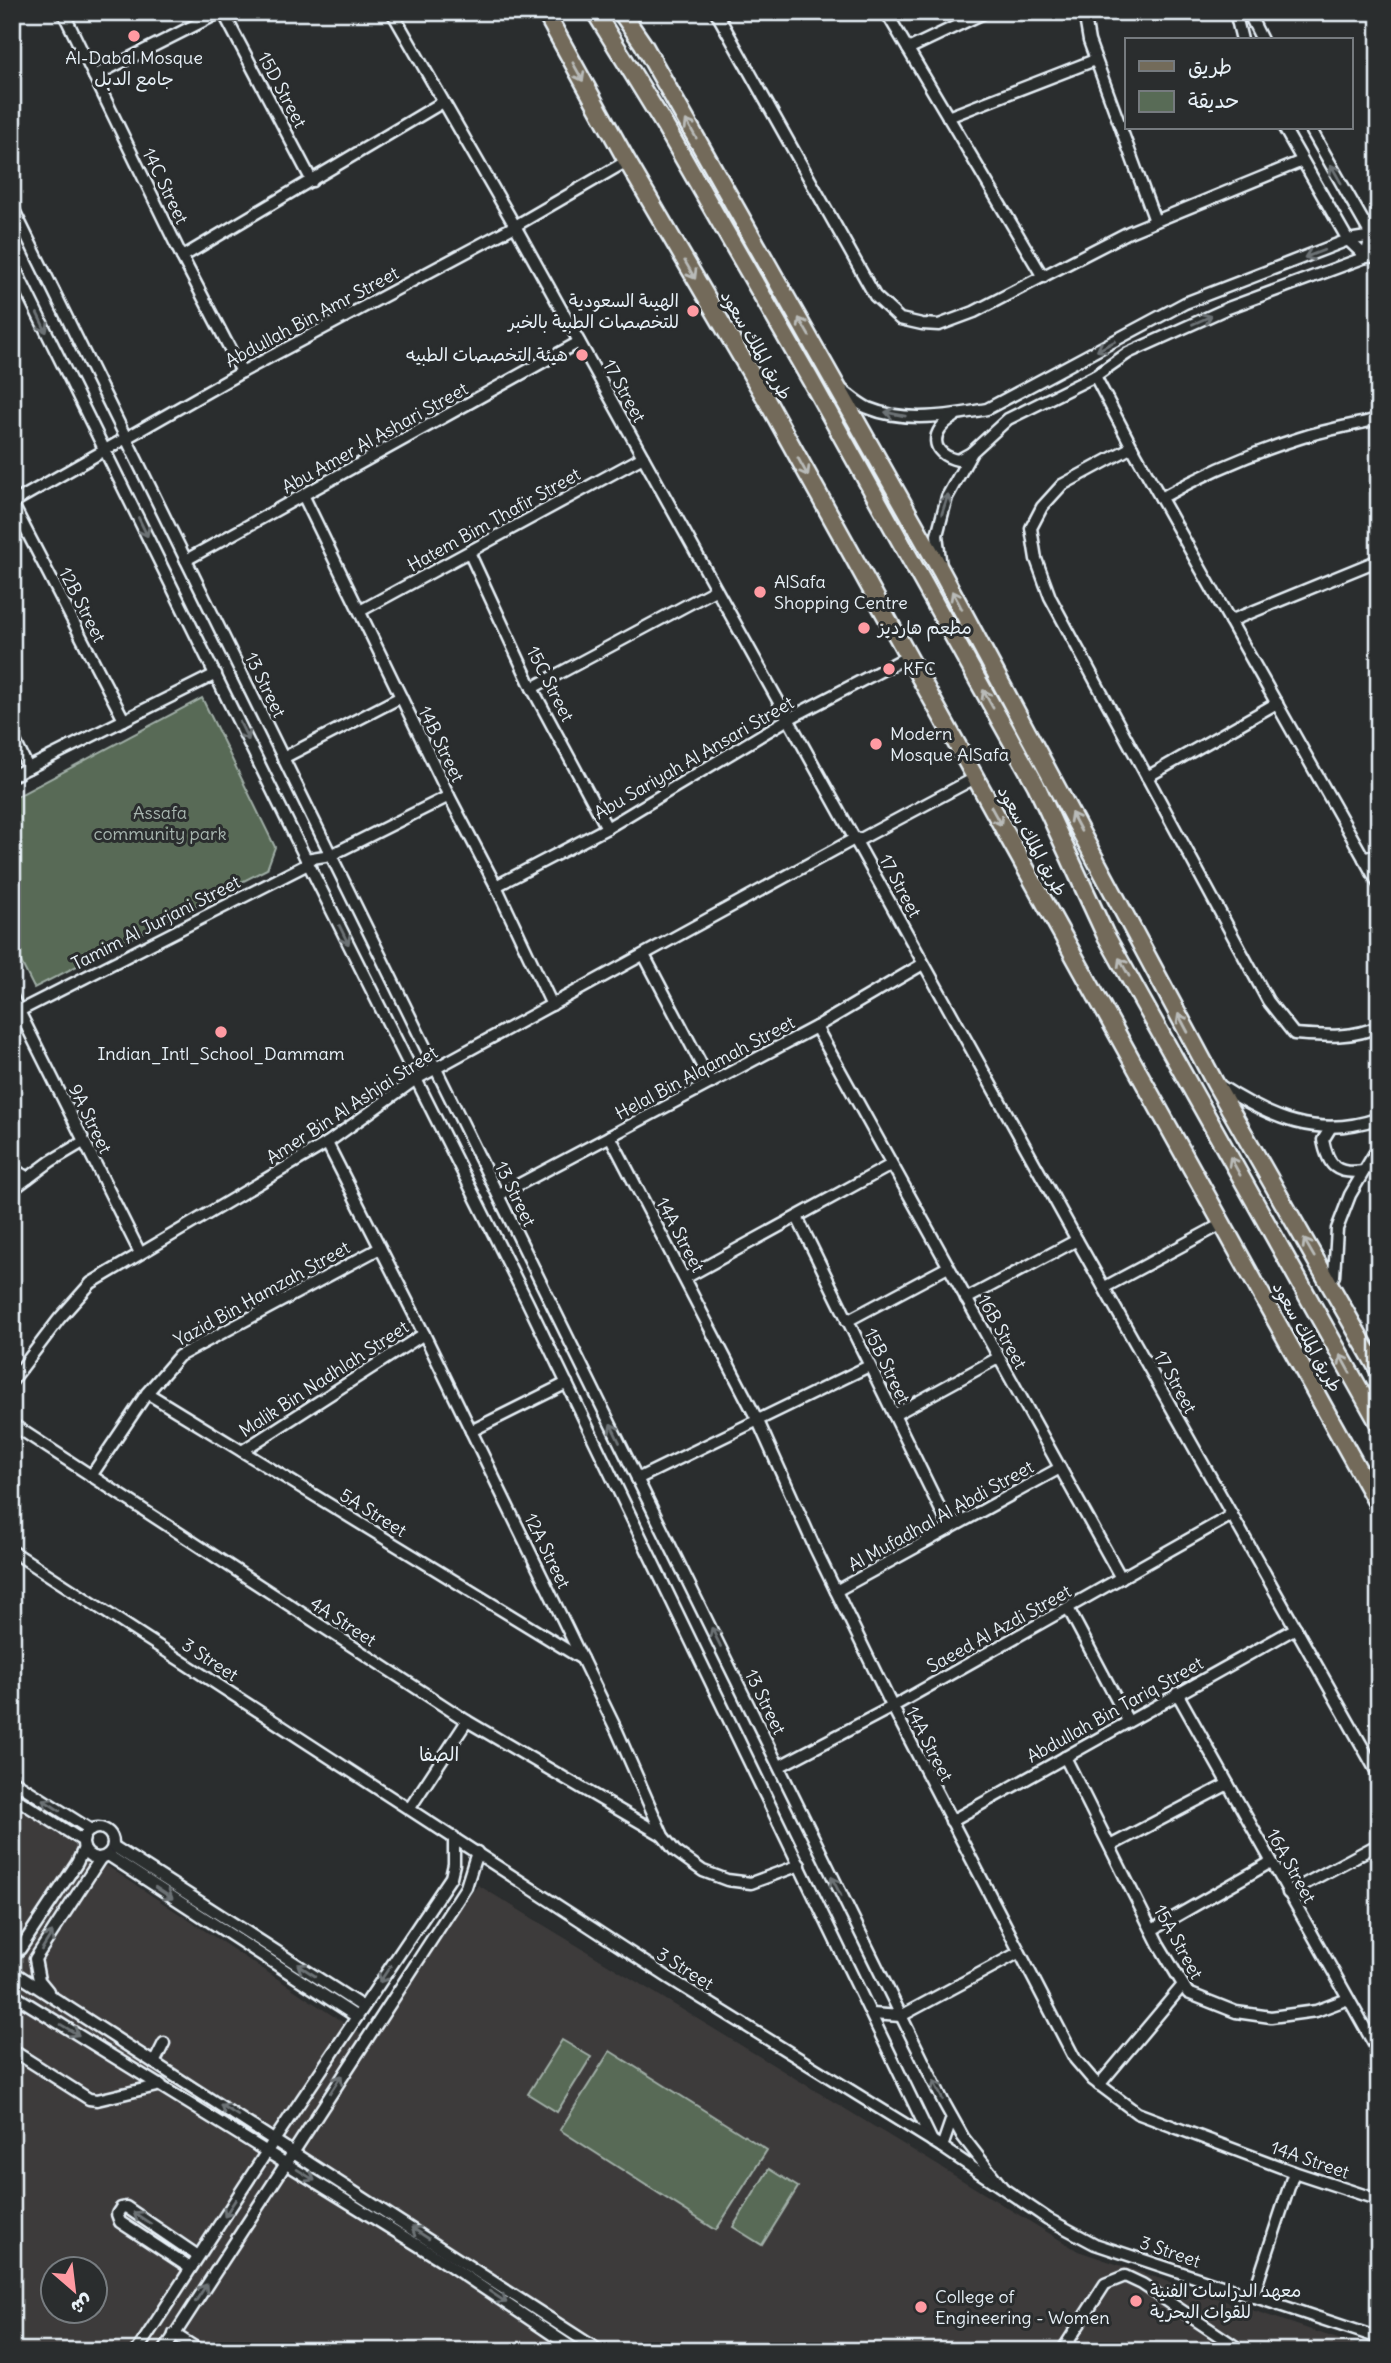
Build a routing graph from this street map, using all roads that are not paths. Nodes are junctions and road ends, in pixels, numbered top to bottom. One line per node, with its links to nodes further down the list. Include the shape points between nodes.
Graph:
1 (64, 12): 19 (street, 14C Street)
2 (222, 12): 19 (street); 26 (street, 15D Street)
3 (392, 12): 20 (street, 17 Street)
4 (545, 12): 24 (main road, طريق الملك سعود, one-way to 24)
5 (595, 12): 124 (main road, طريق الملك سعود, one-way to 5, via 1105,934 1036,785 803,367)
6 (621, 12): 16 (main road)
7 (627, 12): 16 (street)
8 (716, 12): 36 (street, via 875,296 900,319 939,325)
9 (886, 12): 17 (street)
10 (986, 12): 17 (street)
11 (1084, 12): 18 (street)
12 (1235, 12): 14 (street)
13 (1248, 12): 15 (street)
14 (1242, 38)
15 (1261, 38)
16 (643, 44): 40 (main road, one-way to 16)
17 (908, 49): 21 (street)
18 (1096, 60): 21 (street); 28 (street)
19 (94, 76): 33 (street, 14C Street)
20 (443, 102): 26 (street); 29 (street, 17 Street)
21 (948, 117): 36 (street)
22 (1285, 130): 25 (street)
23 (1311, 130): 30 (street, one-way to 23)
24 (626, 161): 29 (street, Abdullah Bin Amr Street); 58 (main road, طريق الملك سعود, one-way to 58, via 767,401)
25 (1302, 162): 28 (street); 31 (street)
26 (312, 181): 33 (street)
27 (12, 206): 43 (street, 13 Street)
28 (1155, 221): 36 (street)
29 (515, 226): 37 (street, 17 Street); 38 (street, Abdullah Bin Amr Street)
30 (1375, 235): 31 (street); 34 (street)
31 (1348, 240): 34 (street); 41 (street, one-way to 41, via 1185,303 987,409)
32 (1379, 256): 34 (street)
33 (182, 257): 38 (street, 14C Street)
34 (1366, 257): 39 (street, one-way to 34, via 1128,353 1228,308)
35 (12, 262): 45 (street, 13 Street, one-way to 45)
36 (1043, 277)
37 (579, 342): 47 (street, 17 Street); 48 (street, Abu Amer Al Ashari Street)
38 (242, 372): 43 (street, Abdullah Bin Amr Street)
39 (1095, 376): 44 (street); 46 (street, via 1008,419)
40 (838, 386): 41 (street, one-way to 40, via 904,416 867,408); 54 (main road)
41 (958, 415): 46 (street, via 941,424 936,438 940,450 947,458 958,460)
42 (1379, 419): 49 (street, via 1268,449 1202,475)
43 (126, 438): 45 (street, Abdullah Bin Amr Street); 52 (street, 13 Street)
44 (1132, 447): 49 (street); 69 (street, via 1062,485 1031,528 1049,597)
45 (105, 450): 50 (street, Abdullah Bin Amr Street); 59 (street, 13 Street, one-way to 59)
46 (972, 452): 54 (street, one-way to 46, via 937,535 947,497)
47 (643, 457): 51 (street, Hatem Bim Thafir Street); 55 (street, 17 Street)
48 (304, 497): 52 (street, Abu Amer Al Ashari Street); 56 (street, 14B Street)
49 (1161, 498): 57 (street)
50 (12, 503): 64 (street, 12B Street)
51 (469, 552): 56 (street, Hatem Bim Thafir Street); 60 (street, 15C Street)
52 (186, 560): 66 (street, 13 Street)
53 (1379, 560): 57 (street)
54 (941, 571): 90 (main road, one-way to 54)
55 (715, 590): 60 (street); 63 (street, 17 Street)
56 (360, 611): 61 (street, 14B Street)
57 (1230, 621): 62 (street)
58 (908, 657): 63 (street, Abu Sariyah Al Ansari Street); 70 (main road, طريق الملك سعود)
59 (216, 674): 64 (street); 77 (street, 13 Street, one-way to 77)
60 (532, 688): 72 (street, 15C Street)
61 (401, 697): 66 (street); 71 (street, 14B Street)
62 (1277, 704): 69 (street); 76 (street)
63 (788, 719): 72 (street, Abu Sariyah Al Ansari Street); 73 (street, 17 Street)
64 (124, 720): 67 (street)
65 (12, 735): 67 (street)
66 (283, 758): 75 (street, 13 Street)
67 (28, 768): 68 (street)
68 (12, 776)
69 (1147, 777): 85 (street, via 1268,1001 1294,1034 1349,1034)
70 (975, 778): 73 (street, Amer Bin Al Ashjai Street); 104 (main road, طريق الملك سعود, one-way to 104)
71 (449, 796): 75 (street, Tamim Al Jurjani Street); 79 (street, 14B Street)
72 (607, 828): 79 (street, Abu Sariyah Al Ansari Street)
73 (857, 840): 80 (street, Amer Bin Al Ashjai Street); 81 (street, 17 Street)
74 (1379, 854): 76 (street)
75 (331, 855): 77 (street, Tamim Al Jurjani Street); 87 (street, 13 Street)
76 (1364, 859): 78 (street)
77 (307, 862): 84 (street, Tamim Al Jurjani Street); 88 (street, 13 Street, one-way to 88)
78 (1379, 885)
79 (496, 886): 83 (street, 14B Street)
80 (644, 956): 83 (street, Amer Bin Al Ashjai Street); 89 (street)
81 (923, 964): 86 (street, Helal Bin Alqamah Street); 105 (street, 17 Street)
82 (12, 997): 84 (street, 9A Street)
83 (552, 1005): 87 (street, Amer Bin Al Ashjai Street)
84 (19, 1011): 94 (street, 9A Street)
85 (1379, 1026)
86 (816, 1027): 89 (street, Helal Bin Alqamah Street); 97 (street, 16B Street)
87 (436, 1068): 88 (street, Amer Bin Al Ashjai Street); 102 (street, 13 Street)
88 (416, 1079): 95 (street, Amer Bin Al Ashjai Street); 119 (street, 13 Street)
89 (711, 1083): 93 (street, Helal Bin Alqamah Street)
90 (1215, 1083): 92 (street, via 1286,1121); 117 (main road, one-way to 90)
91 (1379, 1118): 92 (street)
92 (1331, 1128): 99 (street, via 1323,1140 1326,1157 1343,1172)
93 (611, 1136): 102 (street, Helal Bin Alqamah Street); 110 (street, 14A Street)
94 (83, 1142): 100 (street); 107 (street, 9A Street)
95 (327, 1143): 106 (street, 12A Street); 107 (street, Amer Bin Al Ashjai Street)
96 (1379, 1150): 99 (street)
97 (891, 1165): 103 (street); 108 (street, 16B Street)
98 (12, 1168): 100 (street)
99 (1364, 1171): 109 (street, via 1337,1228)
100 (28, 1178): 101 (street)
101 (12, 1190)
102 (499, 1195): 129 (street, 13 Street, one-way to 102)
103 (797, 1217): 110 (street); 113 (street, 15B Street)
104 (1222, 1224): 111 (street); 130 (main road, طريق الملك سعود)
105 (1076, 1240): 111 (street, 17 Street); 112 (street)
106 (380, 1248): 114 (street, 12A Street); 120 (street, Yazid Bin Hamzah Street, via 178,1356)
107 (140, 1253): 118 (street, Amer Bin Al Ashjai Street, via 91,1283)
108 (948, 1267): 112 (street, 16B Street); 113 (street)
109 (1334, 1276)
110 (685, 1278): 122 (street, 14A Street)
111 (1105, 1287): 131 (street, 17 Street)
112 (966, 1298): 115 (street, 16B Street)
113 (847, 1321): 116 (street, 15B Street)
114 (424, 1334): 125 (street, 12A Street); 126 (street, Malik Bin Nadhlah Street)
115 (999, 1358): 121 (street); 127 (street, 16B Street)
116 (869, 1366): 121 (street, 15B Street); 122 (street)
117 (1379, 1371)
118 (12, 1381)
119 (567, 1383): 125 (street); 160 (street, 13 Street)
120 (147, 1393): 126 (street, 5A Street); 128 (street, Yazid Bin Hamzah Street)
121 (894, 1415): 132 (street, 15B Street)
122 (758, 1421): 129 (street); 135 (street, 14A Street)
123 (12, 1424): 128 (street, 4A Street)
124 (1379, 1424)
125 (471, 1431): 138 (street, 12A Street)
126 (242, 1451): 138 (street, 5A Street)
127 (1060, 1468): 132 (street, Al Mufadhal Al Abdi Street); 134 (street, 16B Street)
128 (91, 1476): 141 (street, 4A Street)
129 (637, 1479): 144 (street, 13 Street, one-way to 129)
130 (1379, 1507)
131 (1232, 1515): 134 (street, Saeed Al Azdi Street); 137 (street, 17 Street)
132 (950, 1529): 135 (street, Al Mufadhal Al Abdi Street)
133 (12, 1551): 149 (street, 3 Street)
134 (1121, 1578): 136 (street, Saeed Al Azdi Street)
135 (836, 1591): 140 (street, 14A Street)
136 (1068, 1608): 140 (street, Saeed Al Azdi Street); 142 (street)
137 (1296, 1628): 139 (street, Abdullah Bin Tariq Street); 145 (street, 17 Street)
138 (582, 1660): 152 (street, 12A Street)
139 (1177, 1693): 142 (street, Abdullah Bin Tariq Street); 147 (street, 16A Street)
140 (892, 1707): 144 (street, Saeed Al Azdi Street); 150 (street, 14A Street)
141 (467, 1721): 149 (street); 152 (street, 4A Street)
142 (1128, 1721): 143 (street, Abdullah Bin Tariq Street)
143 (1065, 1757): 150 (street, Abdullah Bin Tariq Street); 156 (street, 15A Street)
144 (779, 1766): 176 (street, 13 Street, one-way to 144)
145 (1379, 1776)
146 (12, 1780): 151 (street, one-way to 146)
147 (1228, 1784): 156 (street); 159 (street, 16A Street)
148 (12, 1796): 155 (street)
149 (410, 1808): 153 (street, 3 Street)
150 (951, 1821): 166 (street, 14A Street)
151 (90, 1830): 155 (street); 158 (street, via 109,1833 113,1839)
152 (663, 1836): 160 (street, 12A Street, via 703,1871 727,1880 751,1884)
153 (454, 1837): 157 (street, 3 Street); 161 (street)
154 (1379, 1844): 163 (street)
155 (83, 1845): 158 (street, via 87,1854); 167 (street, via 70,1874)
156 (1110, 1846): 164 (street, 15A Street)
157 (477, 1852): 162 (street); 188 (street, 3 Street)
158 (107, 1853): 173 (street, one-way to 158, via 39,1980 35,1959); 174 (street, one-way to 158); 177 (street, one-way to 177)
159 (1271, 1863): 163 (street, 16A Street); 164 (street)
160 (800, 1865): 175 (street, 13 Street)
161 (451, 1877): 162 (street); 165 (street)
162 (466, 1887): 168 (street)
163 (1288, 1893): 172 (street, 16A Street)
164 (1152, 1930): 170 (street, 15A Street)
165 (401, 1951): 168 (street); 174 (street, one-way to 174)
166 (1018, 1953): 176 (street); 185 (street, 14A Street, via 1075,2059)
167 (12, 1956)
168 (417, 1961): 182 (street)
169 (12, 1971): 173 (street)
170 (1183, 1985): 172 (street, 15A Street, via 1188,1993 1236,2012 1271,2017 1315,2011); 185 (street)
171 (12, 1994): 184 (street, one-way to 184)
172 (1348, 1998): 181 (street, 16A Street)
173 (55, 1999): 183 (street)
174 (363, 2007): 177 (street)
175 (872, 2014): 176 (street); 188 (street, 13 Street)
176 (901, 2016): 186 (street, 13 Street, one-way to 176)
177 (357, 2017): 179 (street)
178 (164, 2043): 183 (street)
179 (338, 2045): 182 (street); 187 (street)
180 (12, 2050): 184 (street, via 89,2099)
181 (1379, 2053)
182 (354, 2057): 190 (street, one-way to 182)
183 (154, 2063): 187 (street, one-way to 183)
184 (161, 2085): 189 (street)
185 (1099, 2085): 192 (street, 14A Street, via 1137,2113)
186 (952, 2118): 188 (street); 193 (street, 13 Street)
187 (275, 2139): 189 (street); 190 (street)
188 (937, 2144): 193 (street, 3 Street)
189 (267, 2151): 191 (street); 196 (street, one-way to 196)
190 (294, 2151): 191 (street); 195 (street, one-way to 190)
191 (286, 2162): 195 (street, one-way to 195); 199 (street, one-way to 191)
192 (1294, 2172): 194 (street, 14A Street); 198 (street)
193 (1002, 2187): 198 (street, 3 Street, via 1095,2244)
194 (1379, 2200)
195 (443, 2254): 200 (street); 202 (street, one-way to 202)
196 (198, 2256): 197 (street); 197 (street, one-way to 197, via 121,2208 117,2214 120,2222)
197 (190, 2268): 204 (street)
198 (1253, 2297): 201 (street, 3 Street)
199 (174, 2334): 205 (street); 206 (street)
200 (580, 2338): 202 (street); 207 (street)
201 (1379, 2338)
202 (575, 2349)
203 (1236, 2349): 208 (street, via 1125,2276 1105,2284)
204 (136, 2351)
205 (163, 2351)
206 (201, 2351)
207 (600, 2351)
208 (1062, 2351)

